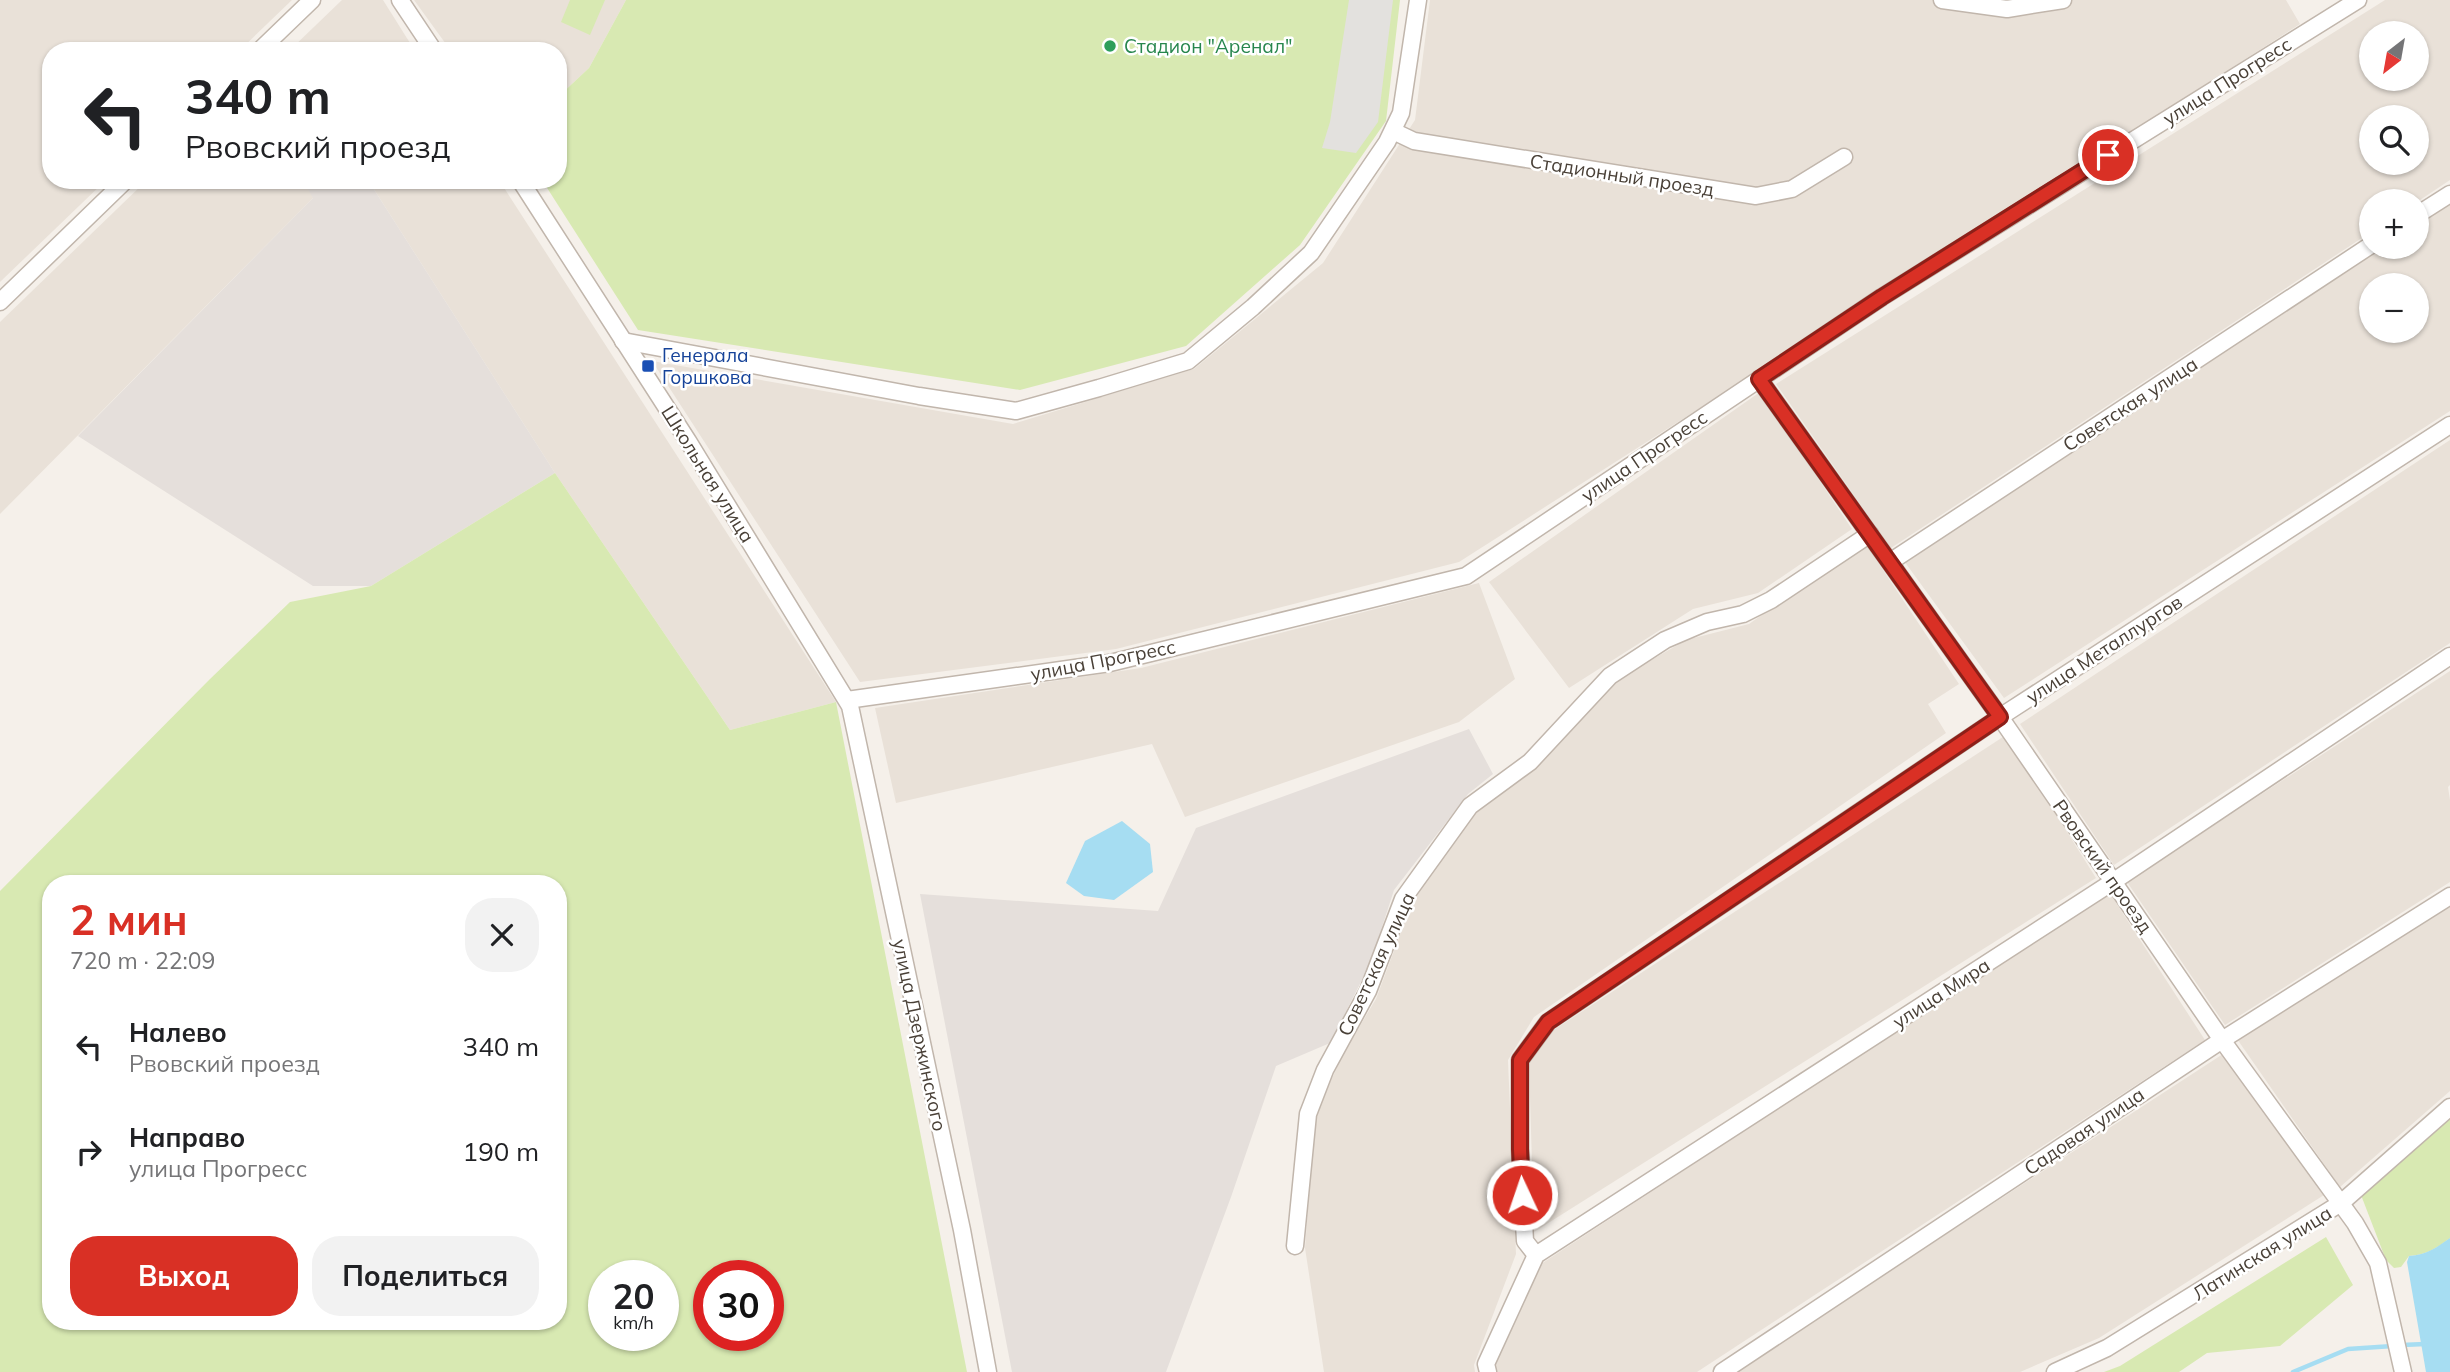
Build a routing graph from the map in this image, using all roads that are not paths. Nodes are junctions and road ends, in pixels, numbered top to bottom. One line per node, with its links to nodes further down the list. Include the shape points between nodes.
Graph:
1 (312, 0): 7 (street)
2 (400, 0): 8 (street)
3 (1418, 0): 9 (street, via 1401,113)
4 (1942, 0): 5 (street, via 2007,9)
5 (2063, 0)
6 (2358, 0): 18 (street, улица Прогресс, via 1882,297)
7 (268, 42)
8 (428, 42)
9 (1393, 131): 10 (street, Стадионный проезд, via 1414,141 1756,196 1791,189); 17 (street, via 1311,253 1188,361 1016,411)
10 (1844, 157)
11 (117, 189): 16 (street)
12 (526, 189): 17 (street, Школьная улица)
13 (2450, 194): 14 (street)
14 (2429, 207)
15 (2359, 253): 21 (street, Советская улица)
16 (0, 302)
17 (623, 341): 23 (street, Школьная улица)
18 (1759, 379): 20 (street, Рвовский проезд); 23 (street, улица Прогресс, via 1466,576 1110,663)
19 (2450, 425): 24 (street, улица Металлургов)
20 (1870, 534): 21 (street, Рвовский проезд); 30 (street, Советская улица, via 1771,600 1665,640 1609,676 1530,762 1470,806 1403,899 1368,992 1325,1070 1308,1114)
21 (1890, 562): 24 (street, Рвовский проезд)
22 (2450, 656): 25 (street, улица Мира)
23 (847, 700): 32 (street, улица Дзержинского, via 962,1230)
24 (2000, 717): 25 (street, Рвовский проезд); 31 (street, улица Металлургов, via 1548,1022 1520,1060 1525,1241)
25 (2114, 881): 27 (street, Рвовский проезд); 31 (street, улица Мира)
26 (2450, 896): 27 (street, Садовая улица)
27 (2222, 1040): 29 (street, Рвовский проезд); 34 (street, Садовая улица)
28 (2450, 1107): 29 (street, Латинская улица)
29 (2341, 1203): 35 (street, Латинская улица, via 2107,1348); 36 (street, Рвовский проезд, via 2378,1263)
30 (1295, 1246)
31 (1536, 1255): 33 (street, via 1486,1364)
32 (988, 1372)
33 (1488, 1372)
34 (1722, 1372)
35 (2055, 1372)
36 (2403, 1372)

